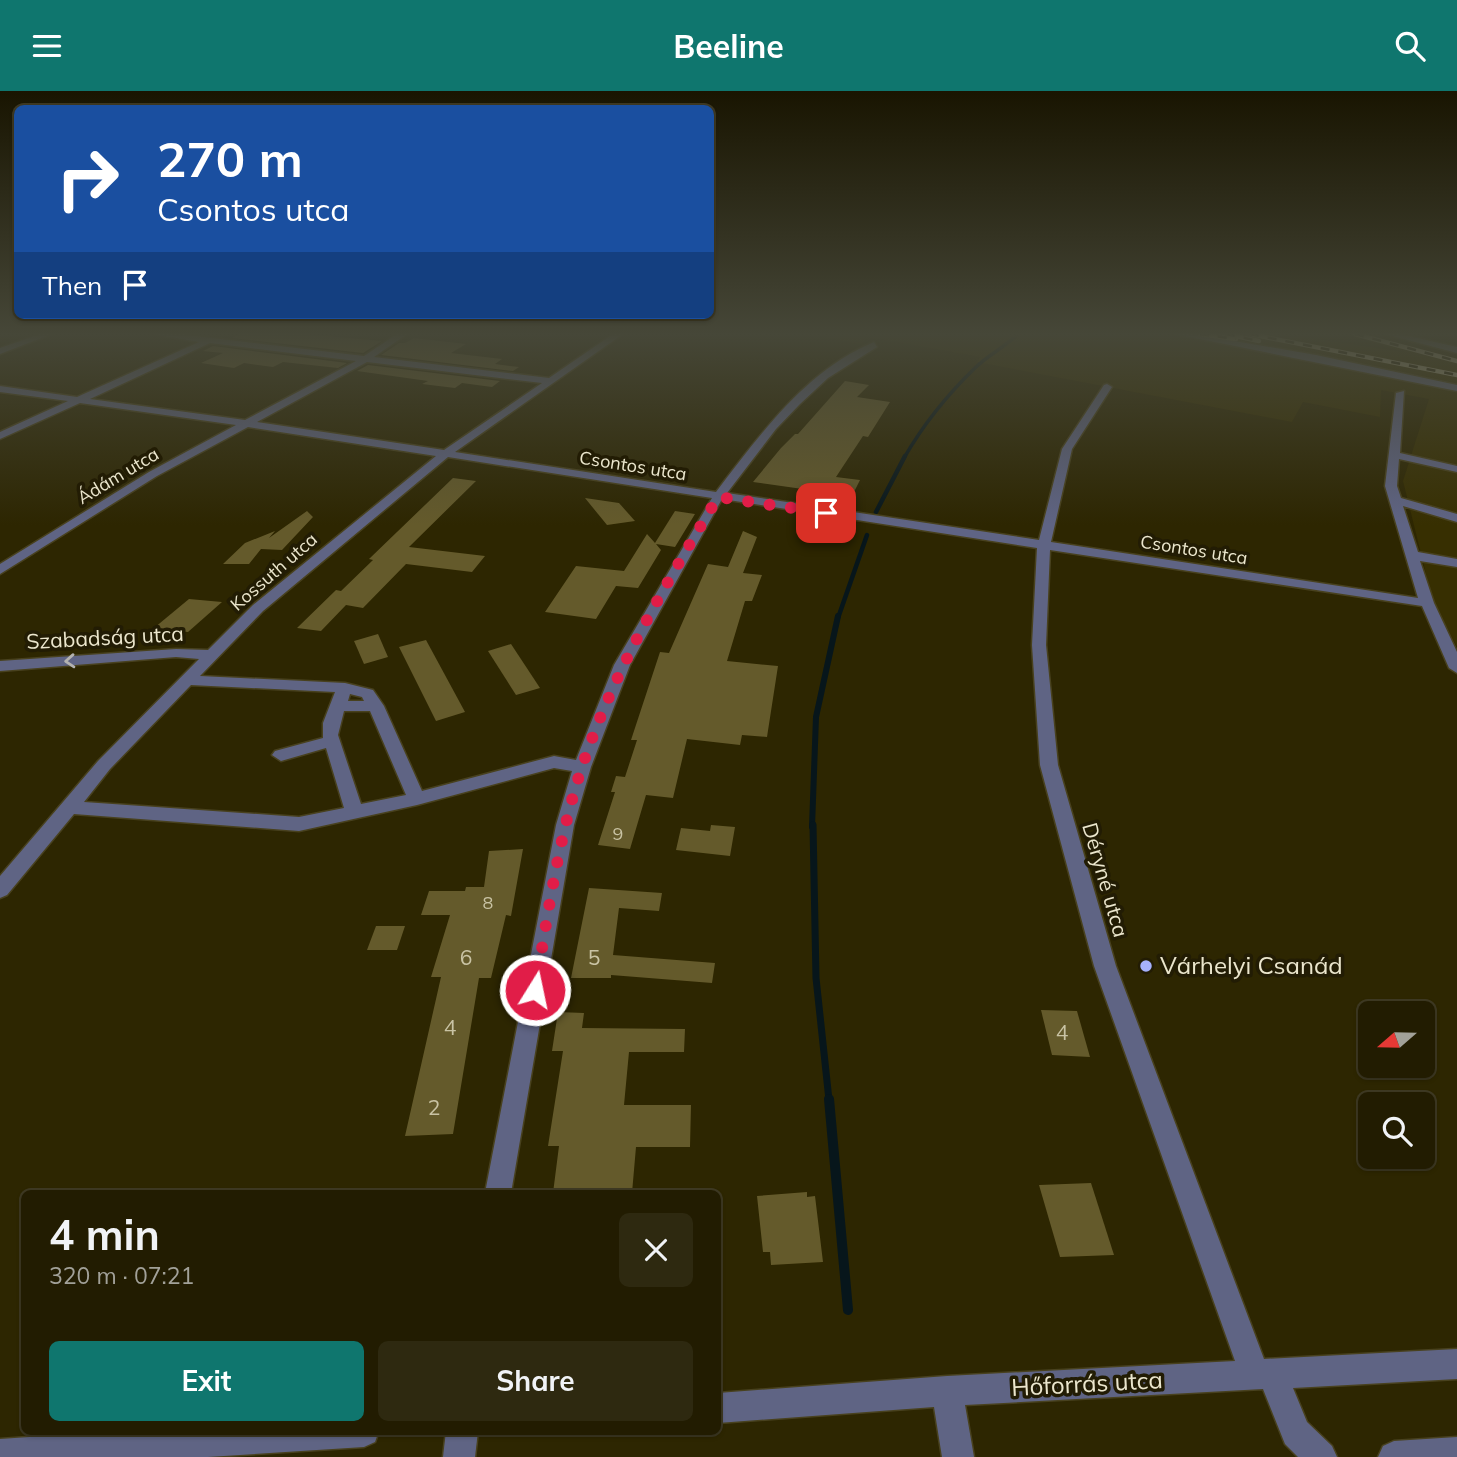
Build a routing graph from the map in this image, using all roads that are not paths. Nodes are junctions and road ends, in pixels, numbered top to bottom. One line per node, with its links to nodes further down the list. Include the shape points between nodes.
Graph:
1 (55, 398): 8 (street, Csontos utca)
2 (82, 398): 8 (street)
3 (291, 398): 9 (street, Ádám utca)
4 (524, 398): 11 (street, Kossuth utca)
5 (802, 398): 14 (street, via 772,427)
6 (1100, 398): 17 (street, Déryné utca, via 1067,449)
7 (1400, 398): 12 (street)
8 (75, 401): 9 (street, Csontos utca); 10 (street)
9 (242, 423): 11 (street, Csontos utca); 20 (street, Ádám utca)
10 (0, 436)
11 (444, 455): 14 (street, Csontos utca); 22 (street, Kossuth utca, via 258,608)
12 (1394, 455): 13 (street); 15 (street)
13 (1457, 469)
14 (718, 497): 17 (street, Csontos utca); 31 (street, via 622,665)
15 (1394, 500): 16 (street); 18 (street)
16 (1457, 518)
17 (1044, 545): 21 (street, Csontos utca); 38 (street, Déryné utca, via 1039,645 1049,765 1105,966)
18 (1411, 555): 19 (street); 21 (street)
19 (1457, 563)
20 (0, 570)
21 (1427, 603): 24 (street)
22 (212, 655): 23 (street, Szabadság utca, one-way to 23, via 176,653); 25 (street, Kossuth utca)
23 (0, 666)
24 (1457, 668)
25 (187, 680): 26 (street); 33 (street, Kossuth utca)
26 (345, 688): 27 (street); 28 (street, via 367,693)
27 (340, 706): 28 (street); 29 (street, via 330,730)
28 (376, 706): 32 (street)
29 (332, 741): 30 (street); 34 (street)
30 (281, 755)
31 (582, 767): 32 (street, via 554,762); 36 (street, via 565,825)
32 (417, 799): 34 (street)
33 (70, 807): 34 (street, via 282,824 313,823); 35 (street, Kossuth utca)
34 (355, 813)
35 (0, 890)
36 (499, 1190)
37 (1457, 1364): 38 (street, Hőforrás utca)
38 (1264, 1375): 39 (street, Hőforrás utca); 47 (street, Déryné utca, via 1296,1433)
39 (947, 1391): 40 (street, Hőforrás utca); 46 (street)
40 (721, 1408)
41 (303, 1435): 44 (street)
42 (462, 1435): 45 (street)
43 (1457, 1453): 48 (street)
44 (0, 1455)
45 (459, 1457)
46 (958, 1457)
47 (1321, 1457)
48 (1394, 1457)

